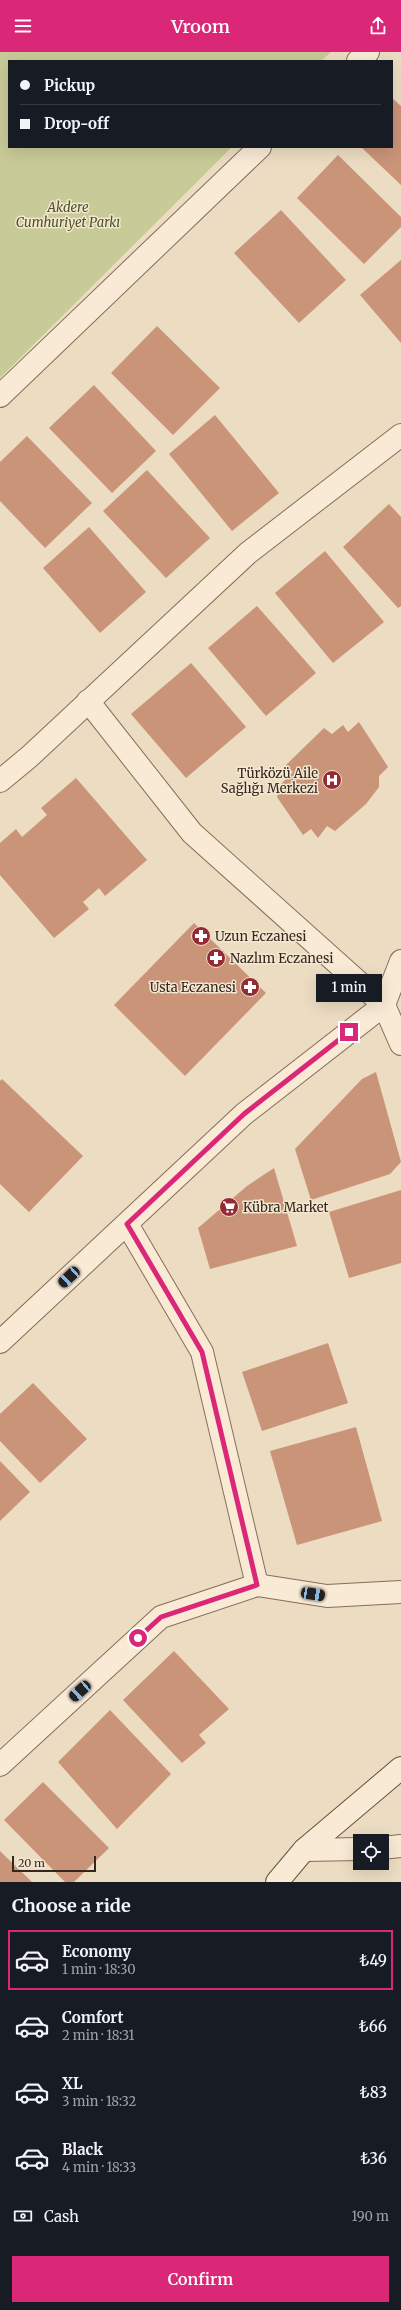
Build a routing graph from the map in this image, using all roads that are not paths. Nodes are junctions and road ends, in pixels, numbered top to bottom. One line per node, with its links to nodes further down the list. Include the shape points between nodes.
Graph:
1 (368, 52): 2 (street)
2 (359, 60)
3 (259, 148): 4 (street)
4 (0, 396)
5 (401, 435): 6 (street, via 248,553)
6 (88, 701): 7 (street); 9 (street, via 192,833)
7 (0, 781)
8 (401, 962): 9 (street)
9 (384, 1005): 10 (street); 11 (street, via 244,1114)
10 (401, 1044)
11 (127, 1224): 12 (street); 13 (street, via 202,1352)
12 (0, 1342)
13 (257, 1585): 14 (street, via 327,1596); 15 (street, via 161,1617)
14 (401, 1592)
15 (0, 1765)
16 (401, 1768): 20 (street)
17 (401, 1846): 18 (street)
18 (389, 1847)
19 (353, 1849): 20 (street)
20 (304, 1850): 21 (street)
21 (277, 1882)

